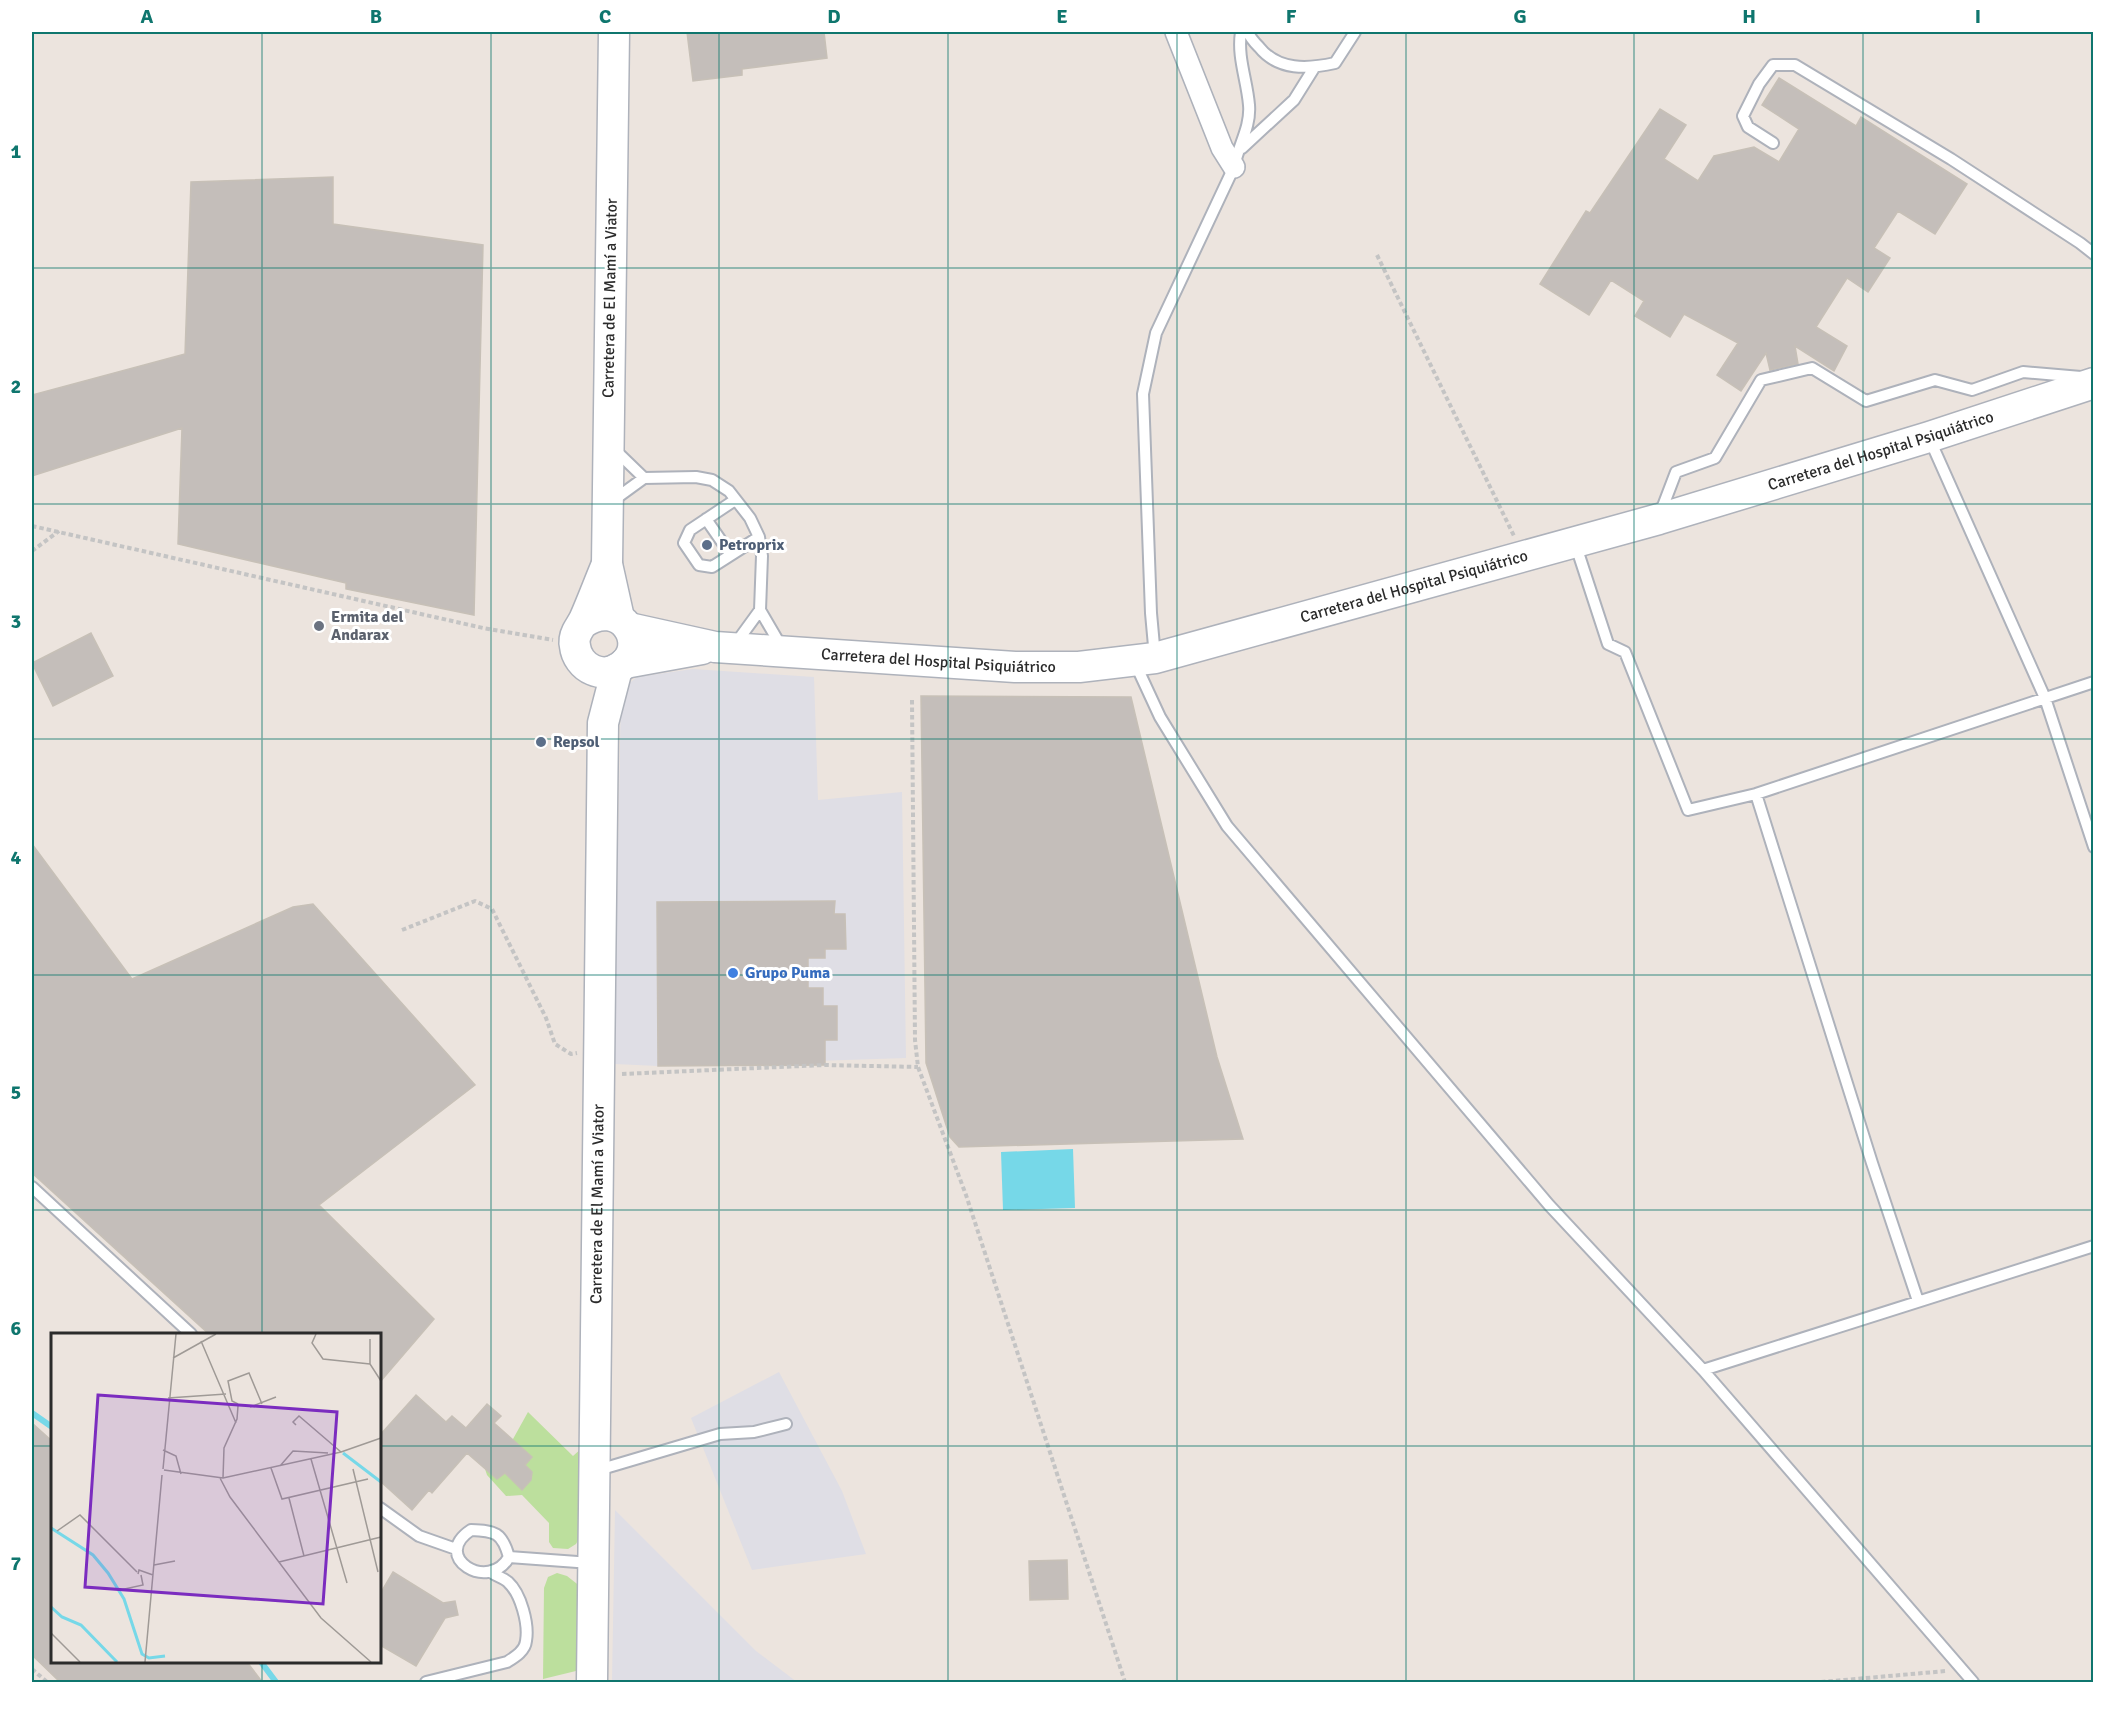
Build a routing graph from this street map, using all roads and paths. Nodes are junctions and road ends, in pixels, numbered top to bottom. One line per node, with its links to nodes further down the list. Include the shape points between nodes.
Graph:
1 (614, 32): 14 (street, Carretera de El Mamí a Viator)
2 (1176, 32): 8 (street, via 1222,148)
3 (1241, 32): 8 (lane, via 1239,45 1250,106 1248,127)
4 (1248, 32): 6 (lane, via 1263,53 1284,65)
5 (1355, 32): 6 (lane, via 1335,63)
6 (1314, 68): 8 (lane, via 1294,100)
7 (1773, 143): 9 (lane, via 1748,128 1743,116 1773,65 1795,64 1951,159)
8 (1235, 160): 33 (lane, via 1156,333 1143,393 1151,613)
9 (2094, 254)
10 (1377, 255): 26 (path)
11 (2094, 378): 19 (lane, via 2023,372 1972,390 1935,380 1866,401 1812,368 1761,380 1715,458 1676,472)
12 (2094, 383): 13 (street, Carretera del Hospital Psiquiátrico)
13 (1929, 437): 19 (street, Carretera del Hospital Psiquiátrico); 35 (lane)
14 (607, 443): 15 (lane); 17 (street, Carretera de El Mamí a Viator)
15 (644, 478): 16 (lane, via 712,480); 17 (lane)
16 (735, 500): 18 (lane); 22 (lane)
17 (607, 505): 27 (street, Carretera de El Mamí a Viator)
18 (706, 519): 25 (lane); 25 (lane, via 690,530 684,543 699,565 712,567)
19 (1659, 519): 23 (street, Carretera del Hospital Psiquiátrico)
20 (32, 525): 21 (path)
21 (60, 531): 24 (path); 32 (path)
22 (759, 537): 25 (lane); 28 (lane)
23 (1575, 542): 26 (street, Carretera del Hospital Psiquiátrico); 37 (lane, via 1608,644 1625,652 1688,810)
24 (32, 551)
25 (731, 555)
26 (1524, 555): 33 (street, Carretera del Hospital Psiquiátrico)
27 (607, 564): 29 (street); 32 (street)
28 (760, 610): 30 (lane); 31 (lane)
29 (624, 623): 30 (street); 32 (street, via 633,644 631,654); 32 (street, via 600,614 591,617)
30 (724, 648): 31 (street, Carretera del Hospital Psiquiátrico); 32 (street)
31 (785, 652): 33 (street, Carretera del Hospital Psiquiátrico, via 1015,667 1079,667)
32 (598, 654): 40 (street, Carretera de El Mamí a Viator, via 603,723)
33 (1144, 659): 46 (lane, via 1160,717 1227,826 1549,1205)
34 (2094, 682): 35 (lane)
35 (2045, 698): 37 (lane); 38 (lane)
36 (912, 700): 41 (path)
37 (1755, 794): 44 (lane)
38 (2094, 847)
39 (402, 930): 40 (path, via 475,901 492,909 555,1044)
40 (599, 1063): 41 (path); 48 (street, Carretera de El Mamí a Viator)
41 (918, 1067): 59 (path, via 966,1195)
42 (32, 1187): 45 (lane)
43 (2094, 1246): 44 (lane)
44 (1918, 1300): 46 (lane)
45 (189, 1333)
46 (1703, 1370): 55 (lane)
47 (786, 1424): 48 (lane, via 754,1432 720,1434)
48 (595, 1471): 52 (street, Carretera de El Mamí a Viator)
49 (381, 1509): 50 (lane, via 418,1536)
50 (456, 1549): 51 (lane, via 460,1537 471,1530 492,1531 505,1542); 53 (lane, via 460,1562 473,1571)
51 (509, 1557): 52 (lane); 53 (lane, via 504,1567)
52 (594, 1563): 58 (street, Carretera de El Mamí a Viator)
53 (491, 1572): 57 (lane, via 508,1582 520,1600 526,1643 518,1656 507,1662)
54 (32, 1669): 56 (path)
55 (1961, 1669): 60 (path); 61 (lane)
56 (47, 1683)
57 (426, 1683)
58 (592, 1683)
59 (1125, 1683)
60 (1821, 1683)
61 (1973, 1683)

